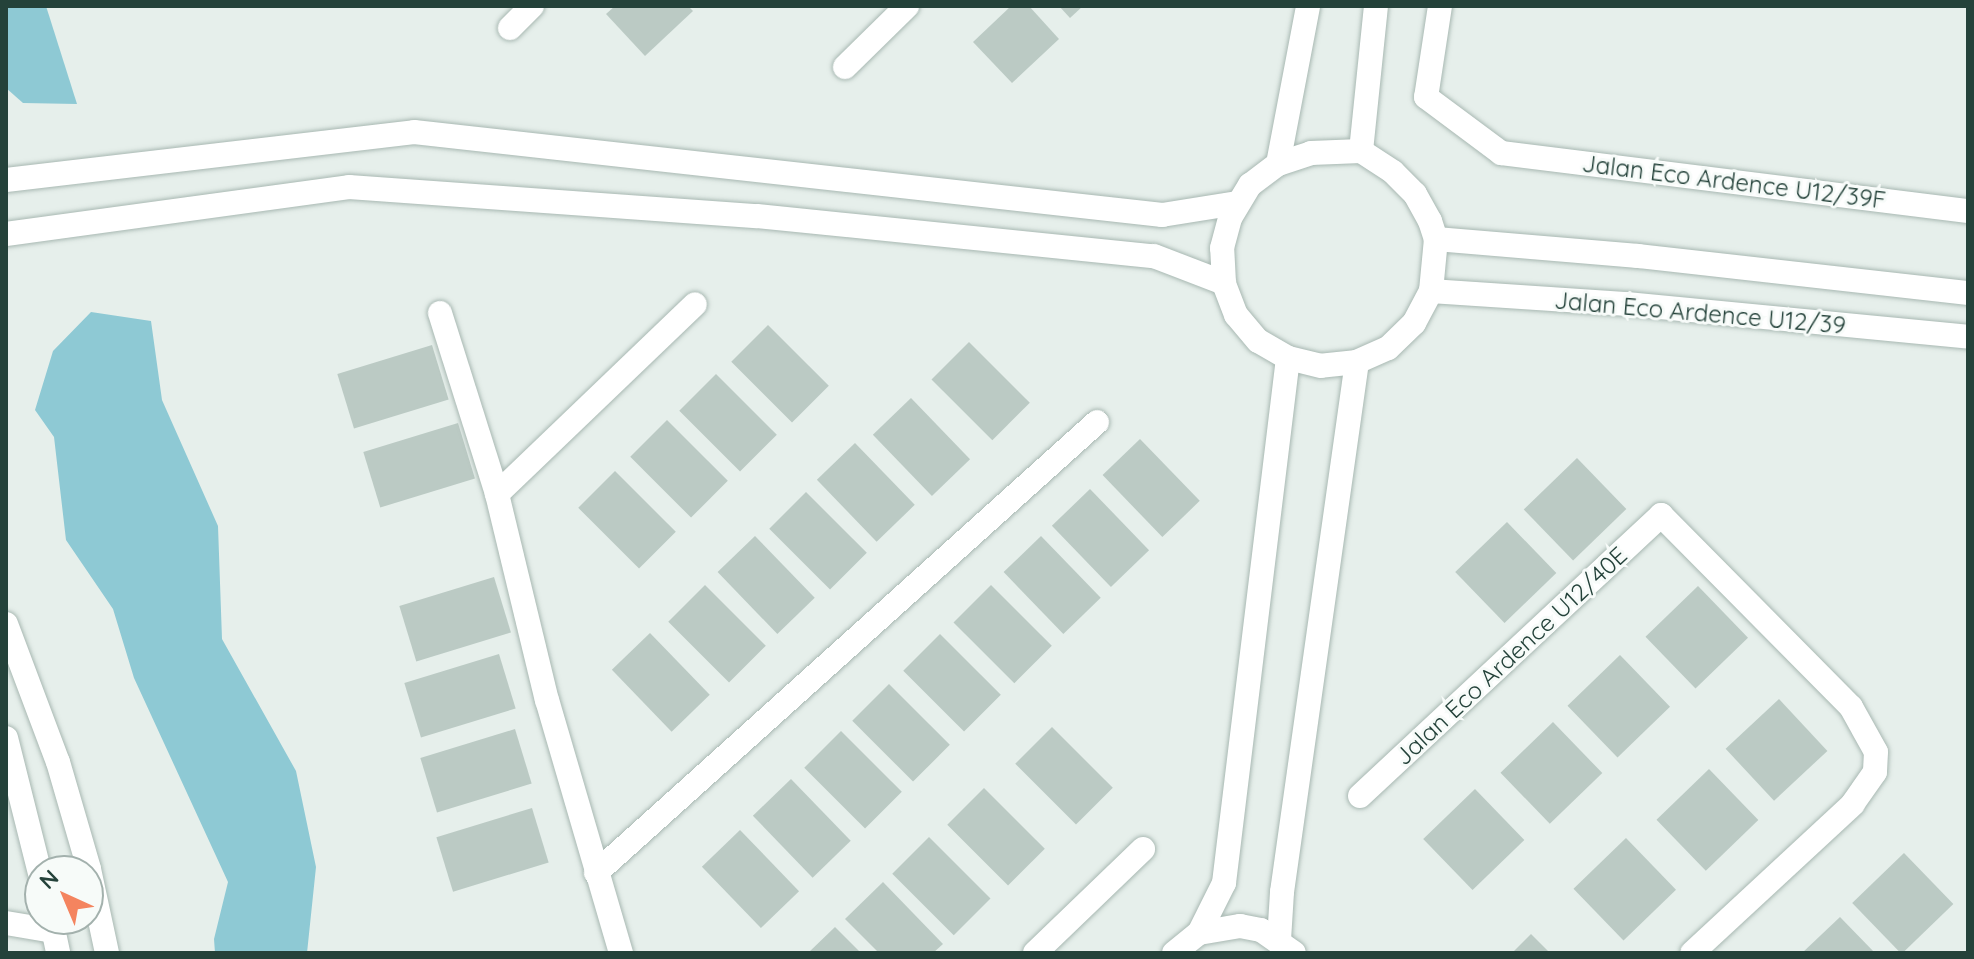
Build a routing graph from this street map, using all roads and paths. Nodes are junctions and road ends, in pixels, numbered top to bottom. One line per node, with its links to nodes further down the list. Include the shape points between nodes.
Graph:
1 (532, 6): 6 (street)
2 (907, 6): 7 (street)
3 (1308, 6): 9 (street)
4 (1376, 6): 8 (street)
5 (1440, 6): 12 (street, Jalan Eco Ardence U12/39F, via 1426,97 1501,153)
6 (510, 28)
7 (845, 67)
8 (1361, 151): 9 (street, via 1311,153); 14 (street, via 1415,194)
9 (1278, 164): 11 (street, via 1250,185)
10 (6, 180): 11 (street, via 414,132 1162,215)
11 (1237, 203): 15 (street, via 1222,248)
12 (1968, 211)
13 (6, 234): 15 (street, via 349,187 757,216 1154,256)
14 (1436, 239): 16 (street); 17 (street, Jalan Eco Ardence U12/39)
15 (1224, 283): 21 (street, via 1236,315 1258,341)
16 (1431, 291): 20 (street, Jalan Eco Ardence U12/39); 22 (street, via 1414,323 1388,348)
17 (1968, 293)
18 (695, 304): 24 (street)
19 (440, 313): 24 (street)
20 (1968, 337)
21 (1288, 358): 22 (street, via 1321,366); 31 (street, via 1224,883)
22 (1357, 362): 32 (street, via 1282,892)
23 (1097, 422): 30 (street)
24 (497, 494): 30 (street)
25 (6, 624): 33 (street, via 58,762)
26 (6, 738): 29 (street)
27 (1360, 796): 37 (street, Jalan Eco Ardence U12/40E, via 1661,515 1851,707 1876,752 1875,772 1853,804)
28 (1143, 849): 35 (street)
29 (35, 855)
30 (596, 873): 34 (street)
31 (1199, 933): 32 (street, via 1240,926 1261,930); 36 (street)
32 (1286, 946)
33 (107, 953)
34 (621, 953)
35 (1035, 953)
36 (1174, 953)
37 (1692, 953)

